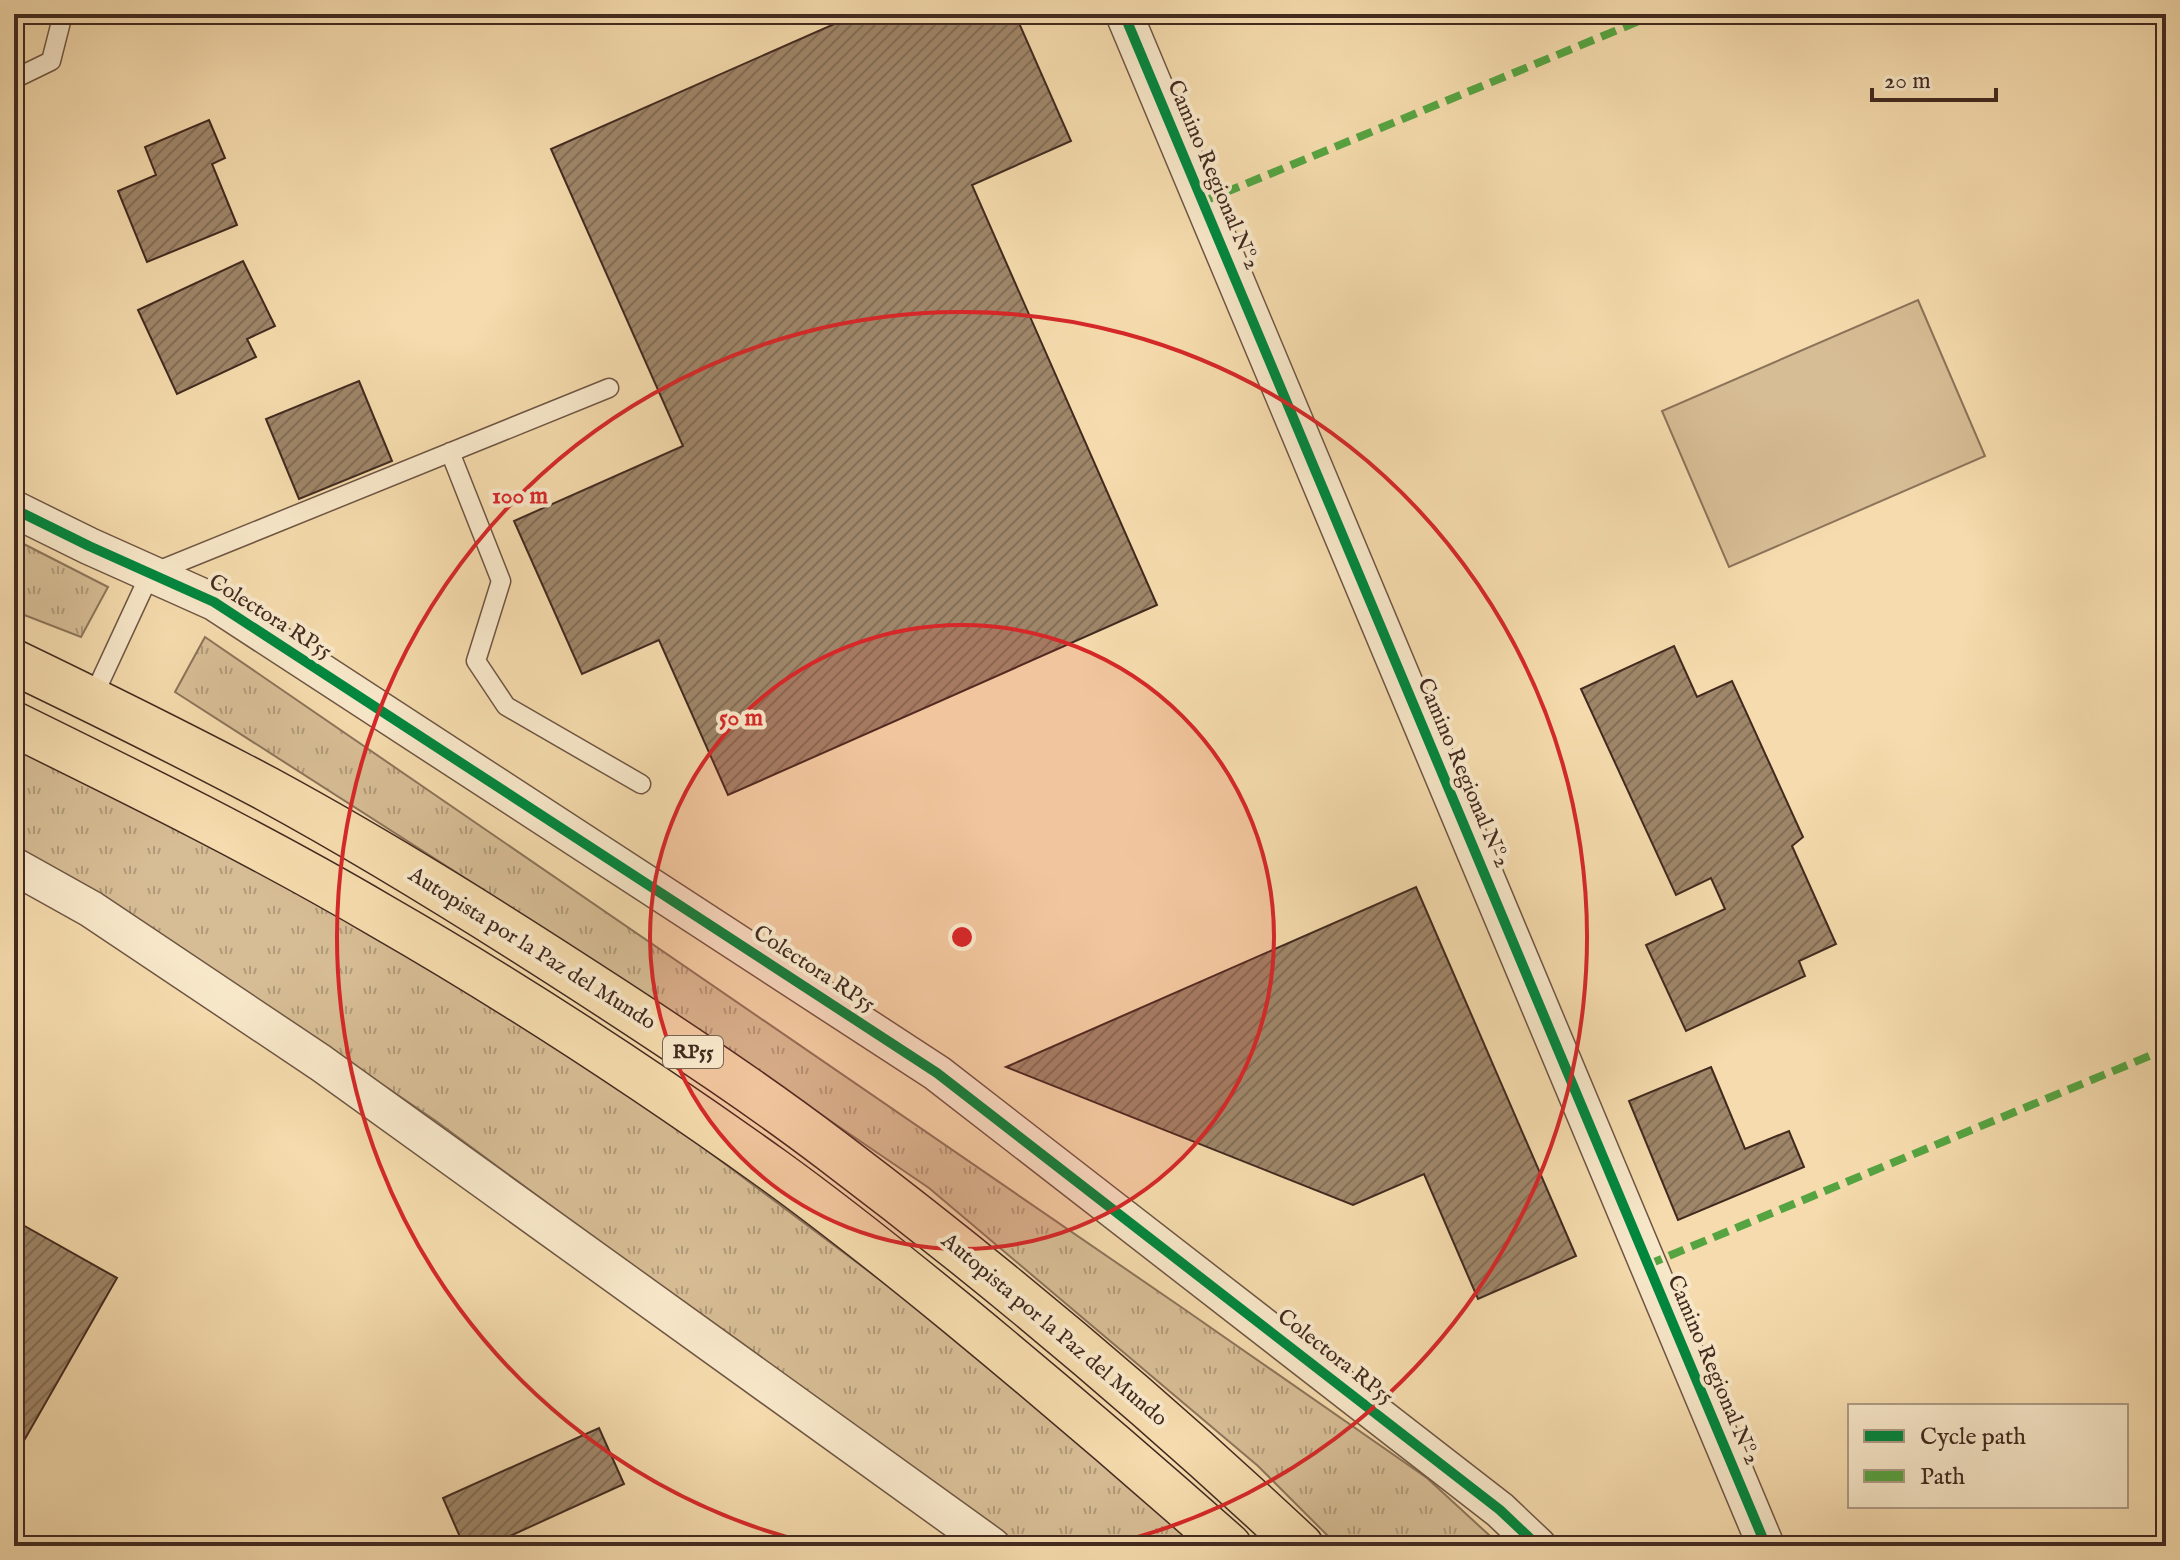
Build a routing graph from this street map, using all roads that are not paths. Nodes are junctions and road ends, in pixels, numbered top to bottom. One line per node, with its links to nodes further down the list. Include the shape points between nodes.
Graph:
1 (63, 14): 3 (lane, via 51,61)
2 (1124, 14): 17 (street, Camino Regional Nº2)
3 (14, 79)
4 (609, 388): 5 (lane)
5 (450, 452): 7 (lane); 11 (lane, via 501,581 476,661 506,706)
6 (14, 509): 7 (street, Colectora RP55)
7 (150, 574): 9 (lane); 16 (street, Colectora RP55, via 214,602 937,1073 1487,1500)
8 (14, 662): 9 (highway, Autopista por la Paz del Mundo / RP55)
9 (92, 699): 15 (highway, Autopista por la Paz del Mundo / RP55, via 271,791 415,874 693,1051 952,1243 1211,1461)
10 (14, 724): 14 (highway, RP55, via 153,792 382,916 637,1077 774,1170 903,1269)
11 (641, 784)
12 (14, 866): 13 (street, via 91,909 321,1063)
13 (992, 1546)
14 (1229, 1546)
15 (1301, 1546)
16 (1538, 1546)
17 (1766, 1546)

